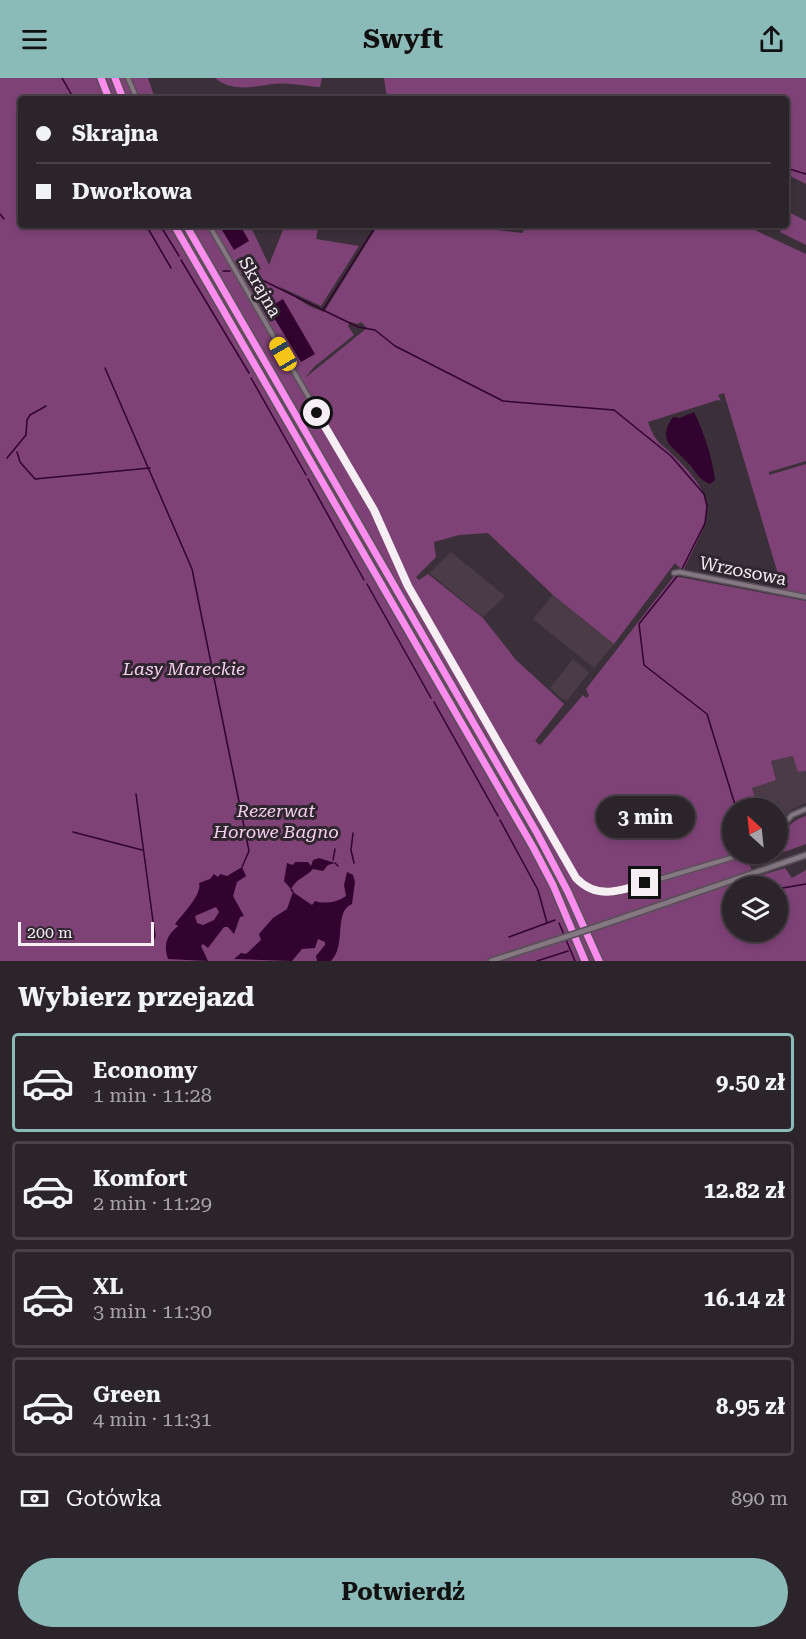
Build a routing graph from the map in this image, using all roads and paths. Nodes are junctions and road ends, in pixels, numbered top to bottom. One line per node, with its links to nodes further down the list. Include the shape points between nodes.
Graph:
1 (101, 78): 4 (highway)
2 (128, 78): 6 (street)
3 (116, 81): 5 (highway)
4 (108, 96)
5 (122, 96)
6 (137, 96)
7 (176, 228): 17 (highway, via 533,847)
8 (188, 228): 18 (highway, via 532,823)
9 (211, 228): 15 (street, Skrajna, via 374,510 408,586 576,878 592,890 616,892)
10 (674, 573): 11 (street, Wrzosowa)
11 (806, 597)
12 (806, 809): 13 (street)
13 (788, 819)
14 (806, 855): 16 (street, bridge)
15 (722, 861)
16 (491, 961)
17 (585, 961)
18 (598, 961)

